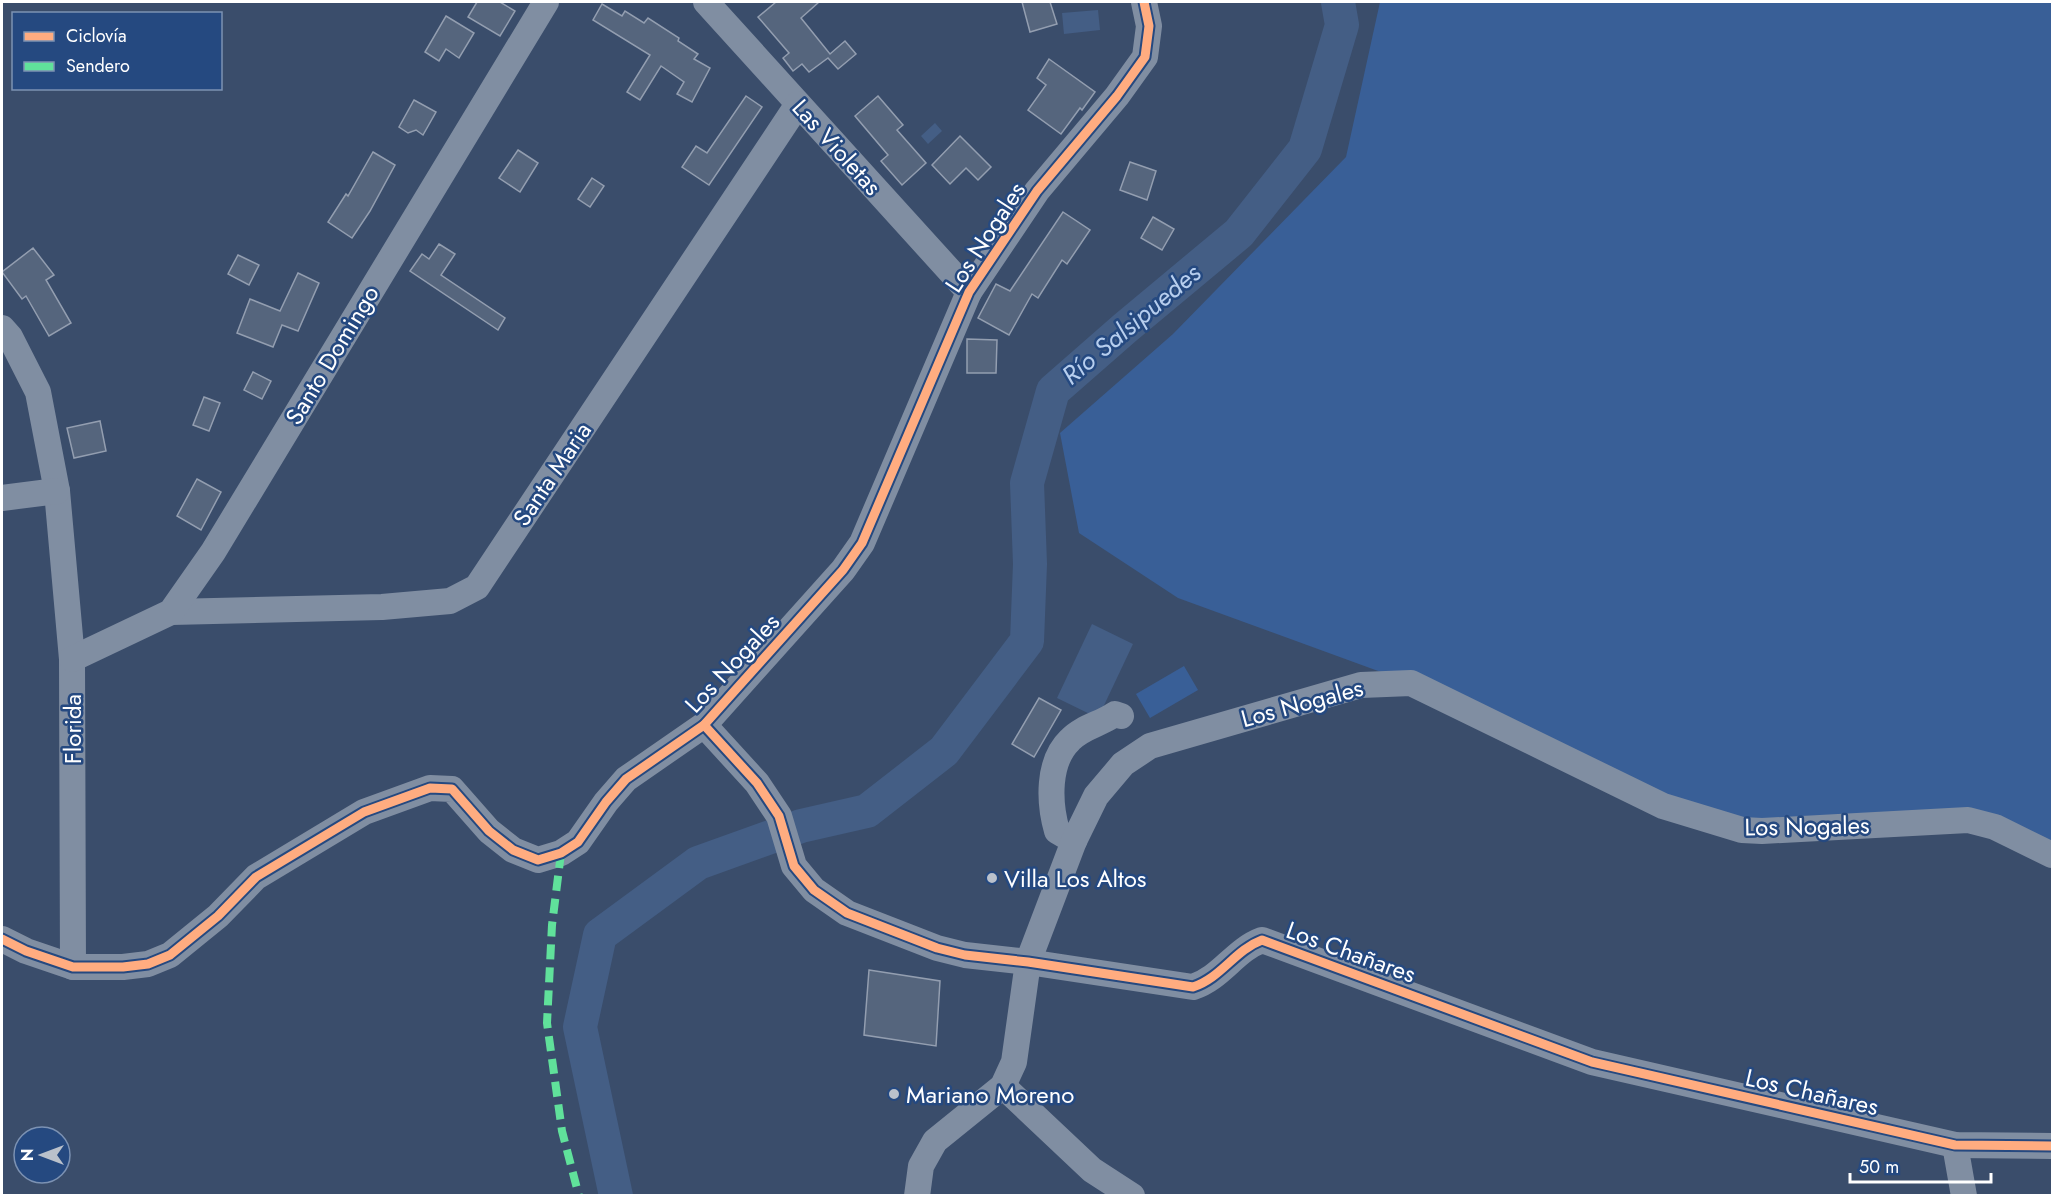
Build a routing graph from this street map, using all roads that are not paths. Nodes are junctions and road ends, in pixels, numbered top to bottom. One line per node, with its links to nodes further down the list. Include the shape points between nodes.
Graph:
1 (546, 2): 9 (street, Santo Domingo, via 213,552)
2 (706, 2): 4 (street, Las Violetas)
3 (1144, 2): 5 (street, Los Nogales, via 1149,27 1145,57 1037,192)
4 (798, 104): 5 (street, Las Violetas); 9 (street, Santa Maria, via 477,587 450,601 382,607)
5 (969, 292): 12 (street, Los Nogales, via 862,543 843,570)
6 (2, 328): 7 (street, Florida, via 38,392)
7 (57, 491): 8 (street); 10 (street, Florida)
8 (2, 498)
9 (171, 612): 10 (street, Santo Domingo)
10 (72, 659): 17 (street, Florida)
11 (1121, 716): 13 (street, via 1115,714 1087,728 1069,740 1059,756 1052,782 1051,811 1057,831)
12 (704, 725): 16 (street, Los Chañares, via 757,783 779,816 794,866 814,890 847,913 937,948); 17 (street, Los Nogales, via 626,778 578,842 561,853 538,860 513,850 489,831 452,789 430,788 364,812 256,877 218,916 170,955 148,964)
13 (1074, 841): 14 (street, Los Nogales, via 1096,796 1123,764 1150,746 1361,685 1411,683 1663,806 1742,830 1968,820 1995,827); 16 (street, Los Nogales)
14 (2052, 855)
15 (2, 939): 17 (street, Los Nogales)
16 (1028, 962): 18 (street, Los Nogales, via 1014,1062); 19 (street, Los Chañares, via 1194,987 1206,983 1249,945 1262,940 1592,1062)
17 (73, 967)
18 (1003, 1086): 21 (street, Los Nogales, via 935,1140 921,1166); 22 (street, via 1092,1170)
19 (1955, 1145): 20 (street, Los Chañares); 23 (street)
20 (2052, 1146)
21 (917, 1196)
22 (1132, 1196)
23 (1964, 1196)

